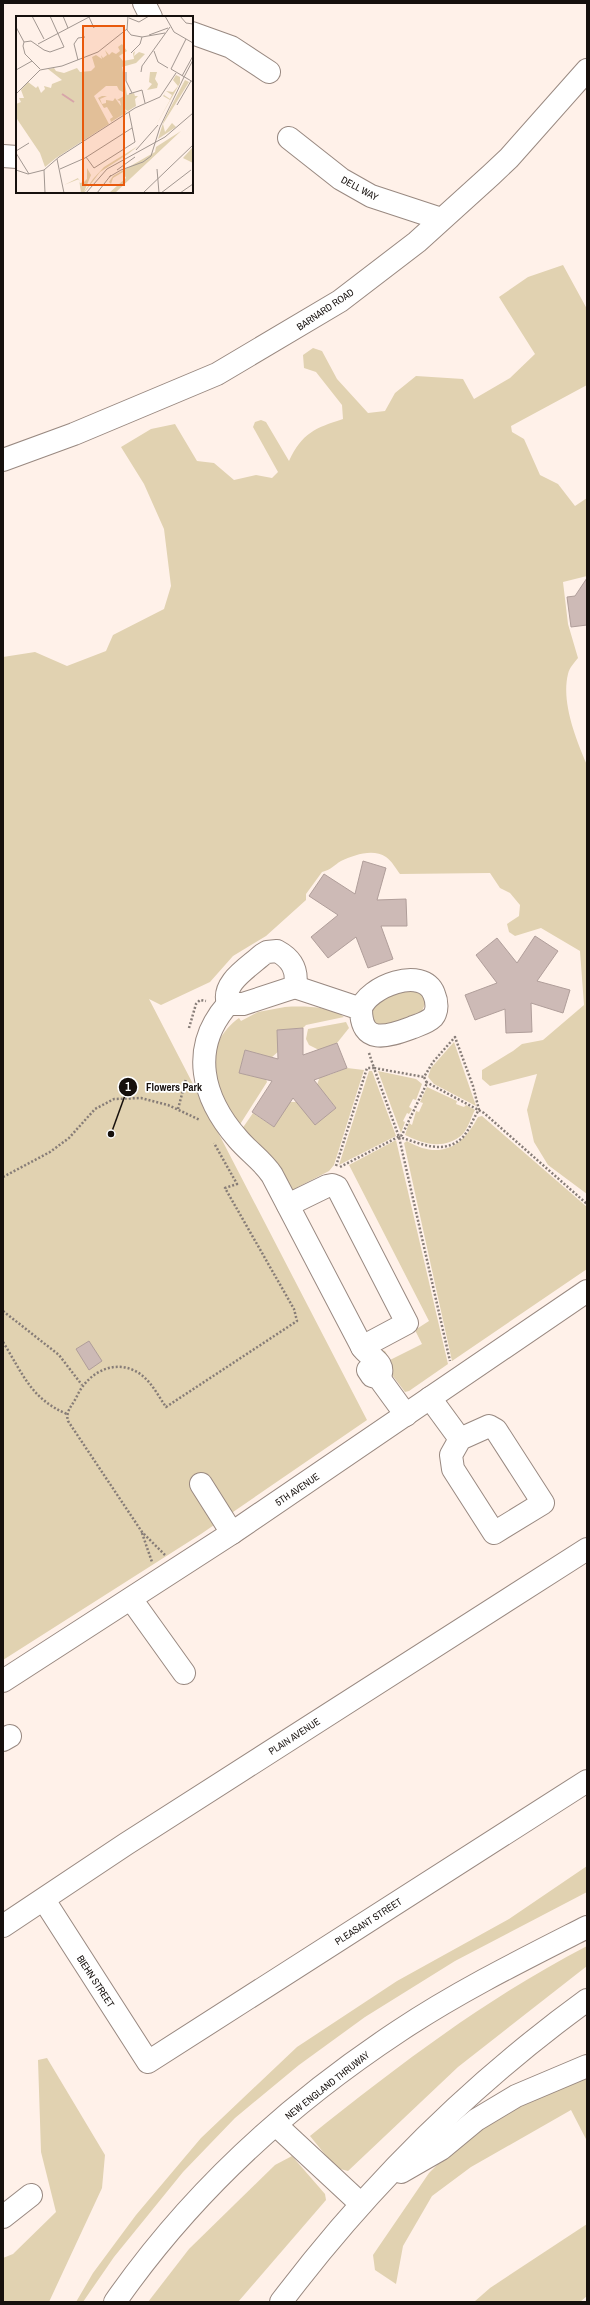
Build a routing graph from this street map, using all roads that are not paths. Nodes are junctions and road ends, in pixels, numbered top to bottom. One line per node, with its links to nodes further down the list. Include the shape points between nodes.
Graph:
1 (144, 3): 2 (main road)
2 (151, 16)
3 (193, 33): 5 (main road, via 231,47)
4 (587, 70): 9 (main road, BARNARD ROAD, via 509,158)
5 (269, 72)
6 (289, 138): 9 (main road, DELL WAY, via 341,179 371,196)
7 (3, 156): 8 (main road)
8 (16, 157)
9 (441, 219): 10 (main road, BARNARD ROAD, via 417,242 340,300 304,324 217,374 74,434)
10 (3, 460)
11 (295, 987): 12 (main road, via 244,1004); 12 (main road, via 296,974 293,963 277,952 267,952 228,987); 13 (main road)
12 (228, 1004): 14 (main road, via 212,1024 204,1050 205,1076 209,1090 233,1132 262,1161)
13 (360, 1009)
14 (288, 1205): 16 (main road); 16 (main road, via 332,1184 336,1186 407,1323)
15 (587, 1291): 17 (main road, 5TH AVENUE)
16 (363, 1350): 18 (main road, via 375,1357 382,1372 379,1378)
17 (430, 1398): 18 (main road, 5TH AVENUE); 19 (main road)
18 (406, 1415): 21 (main road, 5TH AVENUE)
19 (460, 1439): 19 (main road, via 489,1426 496,1430 543,1503 494,1533 453,1469 451,1455)
20 (201, 1484): 21 (main road)
21 (232, 1533): 23 (main road, 5TH AVENUE)
22 (587, 1549): 27 (main road, PLAIN AVENUE, via 126,1844)
23 (131, 1599): 24 (main road); 25 (main road, 5TH AVENUE)
24 (184, 1673)
25 (3, 1681)
26 (587, 1781): 33 (main road, PLEASANT STREET)
27 (44, 1900): 29 (main road, PLAIN AVENUE); 33 (main road, BIEHN STREET)
28 (587, 1915): 31 (main road)
29 (3, 1926)
30 (587, 1927): 31 (main road, NEW ENGLAND THRUWAY)
31 (453, 1998): 35 (main road, NEW ENGLAND THRUWAY, via 348,2066)
32 (587, 2000): 36 (main road, via 539,2035 480,2085)
33 (148, 2062)
34 (587, 2066): 36 (main road, via 516,2096 476,2120 441,2149)
35 (276, 2125): 38 (main road); 40 (main road, NEW ENGLAND THRUWAY, via 208,2189 167,2234)
36 (376, 2187): 38 (main road)
37 (32, 2195): 39 (main road)
38 (361, 2204): 41 (main road, via 326,2243)
39 (3, 2217)
40 (115, 2302)
41 (281, 2302)

